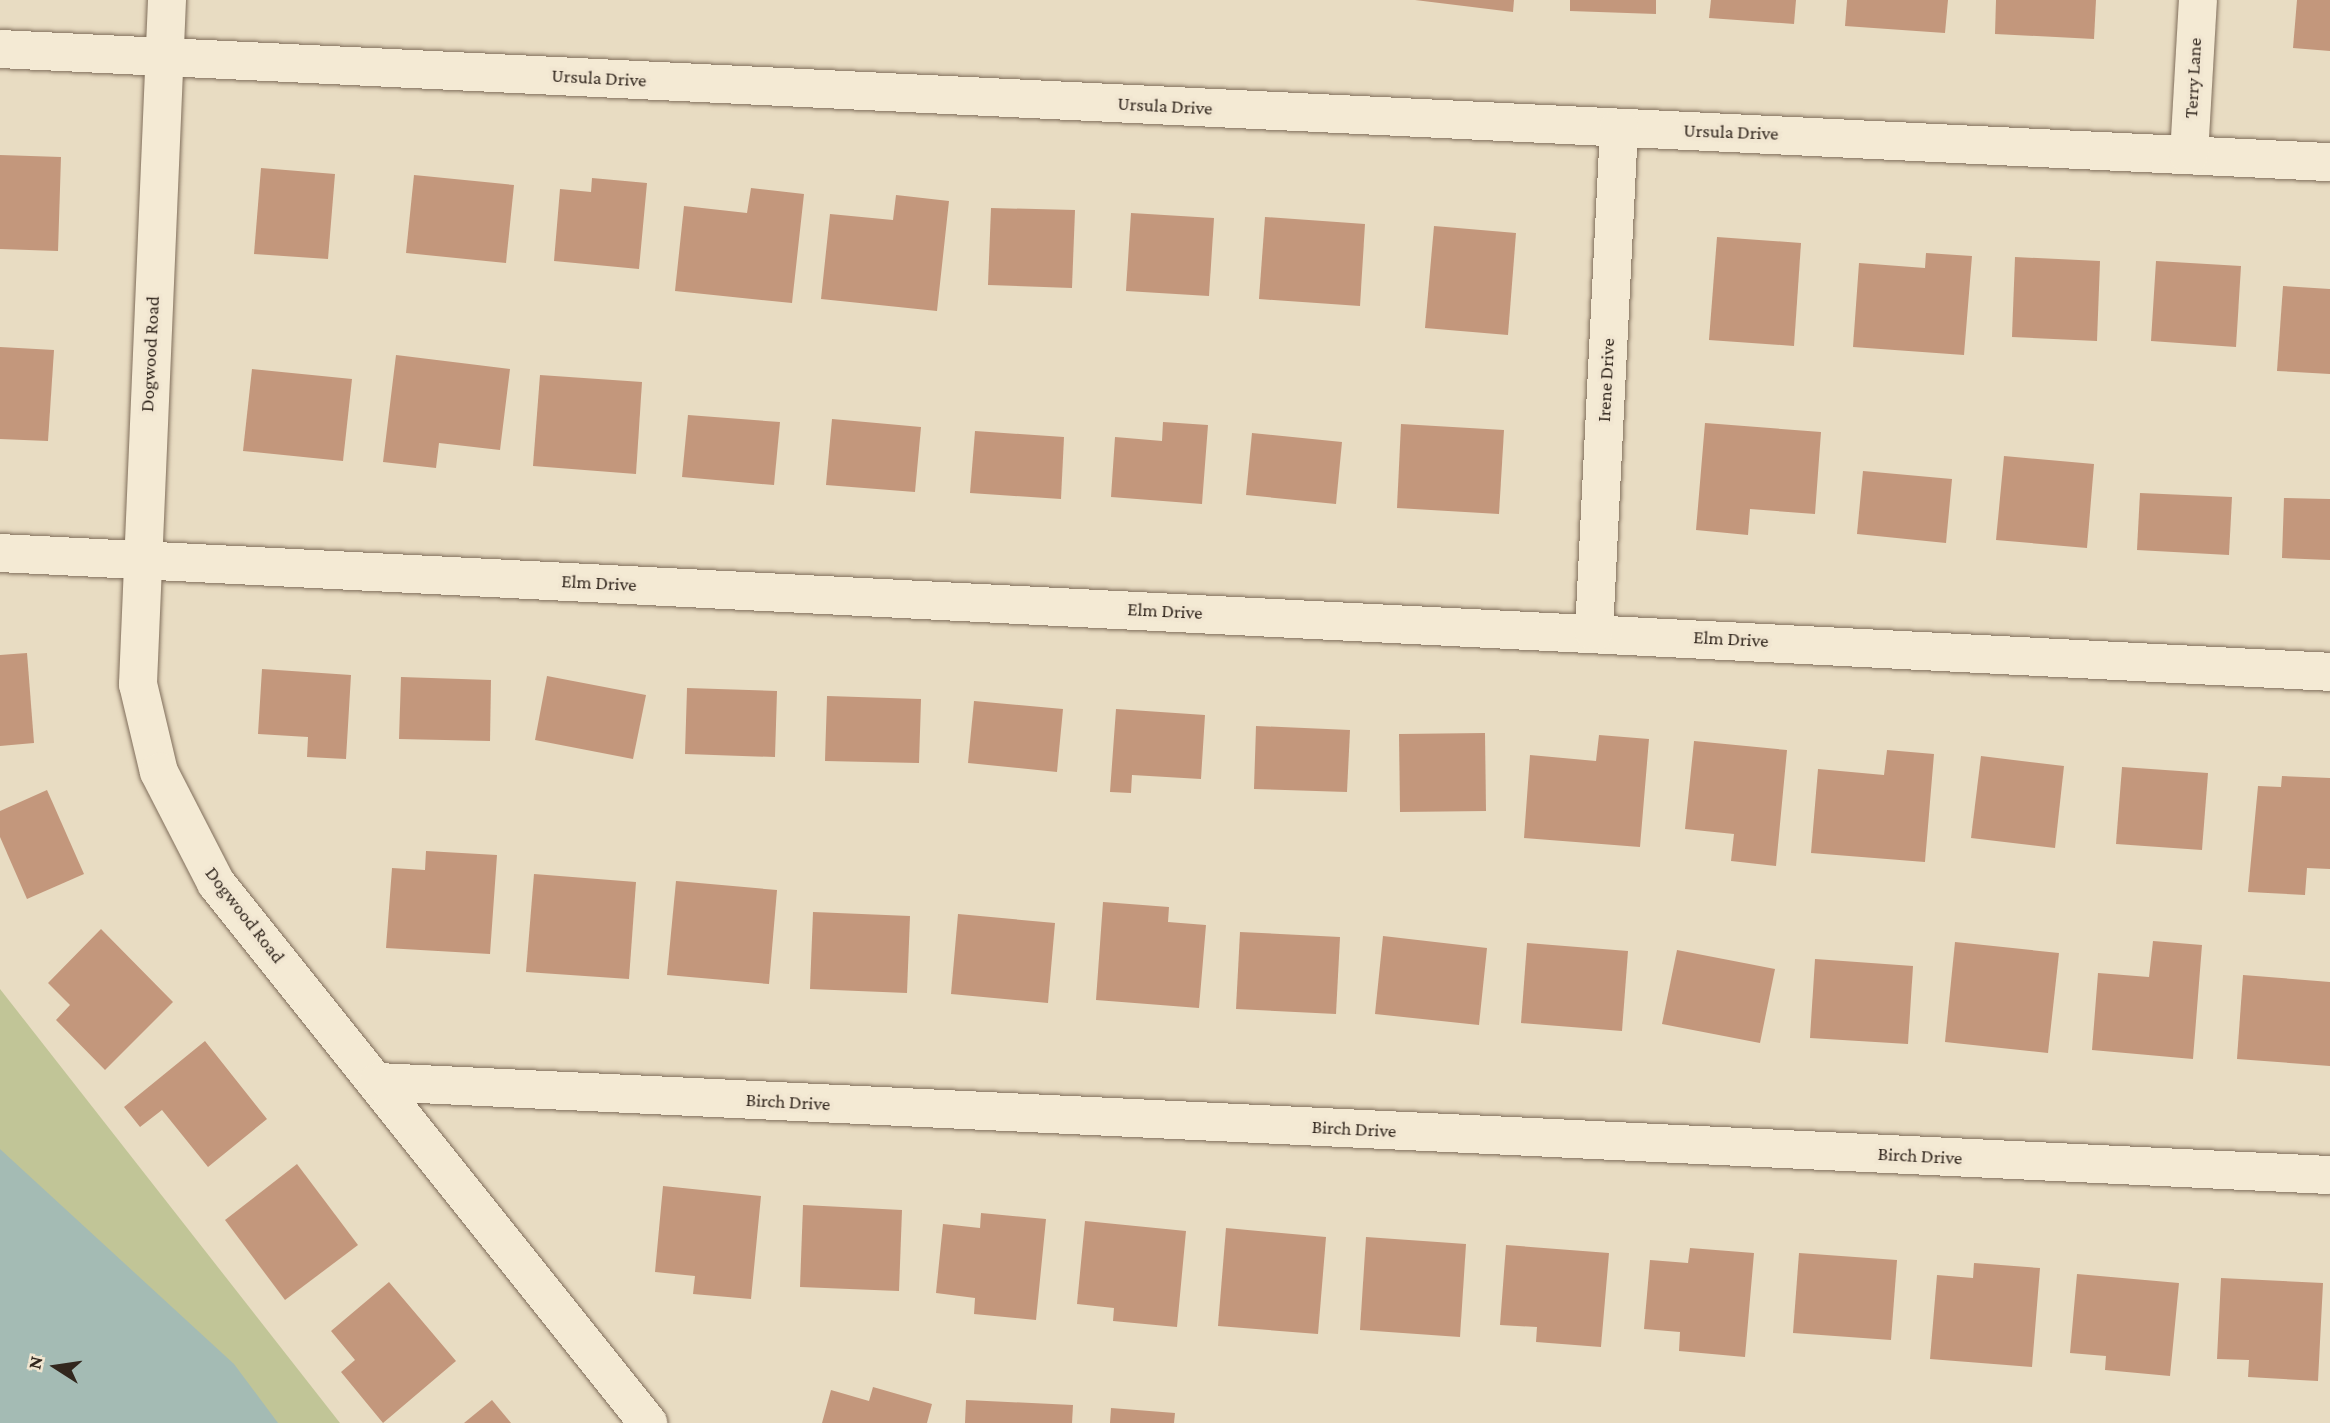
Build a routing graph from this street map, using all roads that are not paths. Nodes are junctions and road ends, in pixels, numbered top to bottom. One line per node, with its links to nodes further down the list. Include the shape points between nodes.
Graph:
1 (167, 0): 4 (street, Dogwood Road)
2 (2198, 0): 6 (street, Terry Lane)
3 (0, 49): 4 (street, Ursula Drive)
4 (164, 56): 5 (street, Ursula Drive); 9 (street, Dogwood Road)
5 (1619, 128): 6 (street, Ursula Drive); 10 (street, Irene Drive)
6 (2189, 155): 7 (street, Ursula Drive)
7 (2330, 162)
8 (0, 553): 9 (street, Elm Drive)
9 (141, 561): 10 (street, Elm Drive); 12 (street, Dogwood Road, via 138,684 159,772 180,822 216,883)
10 (1594, 632): 11 (street, Elm Drive)
11 (2330, 672)
12 (378, 1082): 13 (street, Birch Drive); 14 (street, Dogwood Road)
13 (2330, 1175)
14 (648, 1423)

